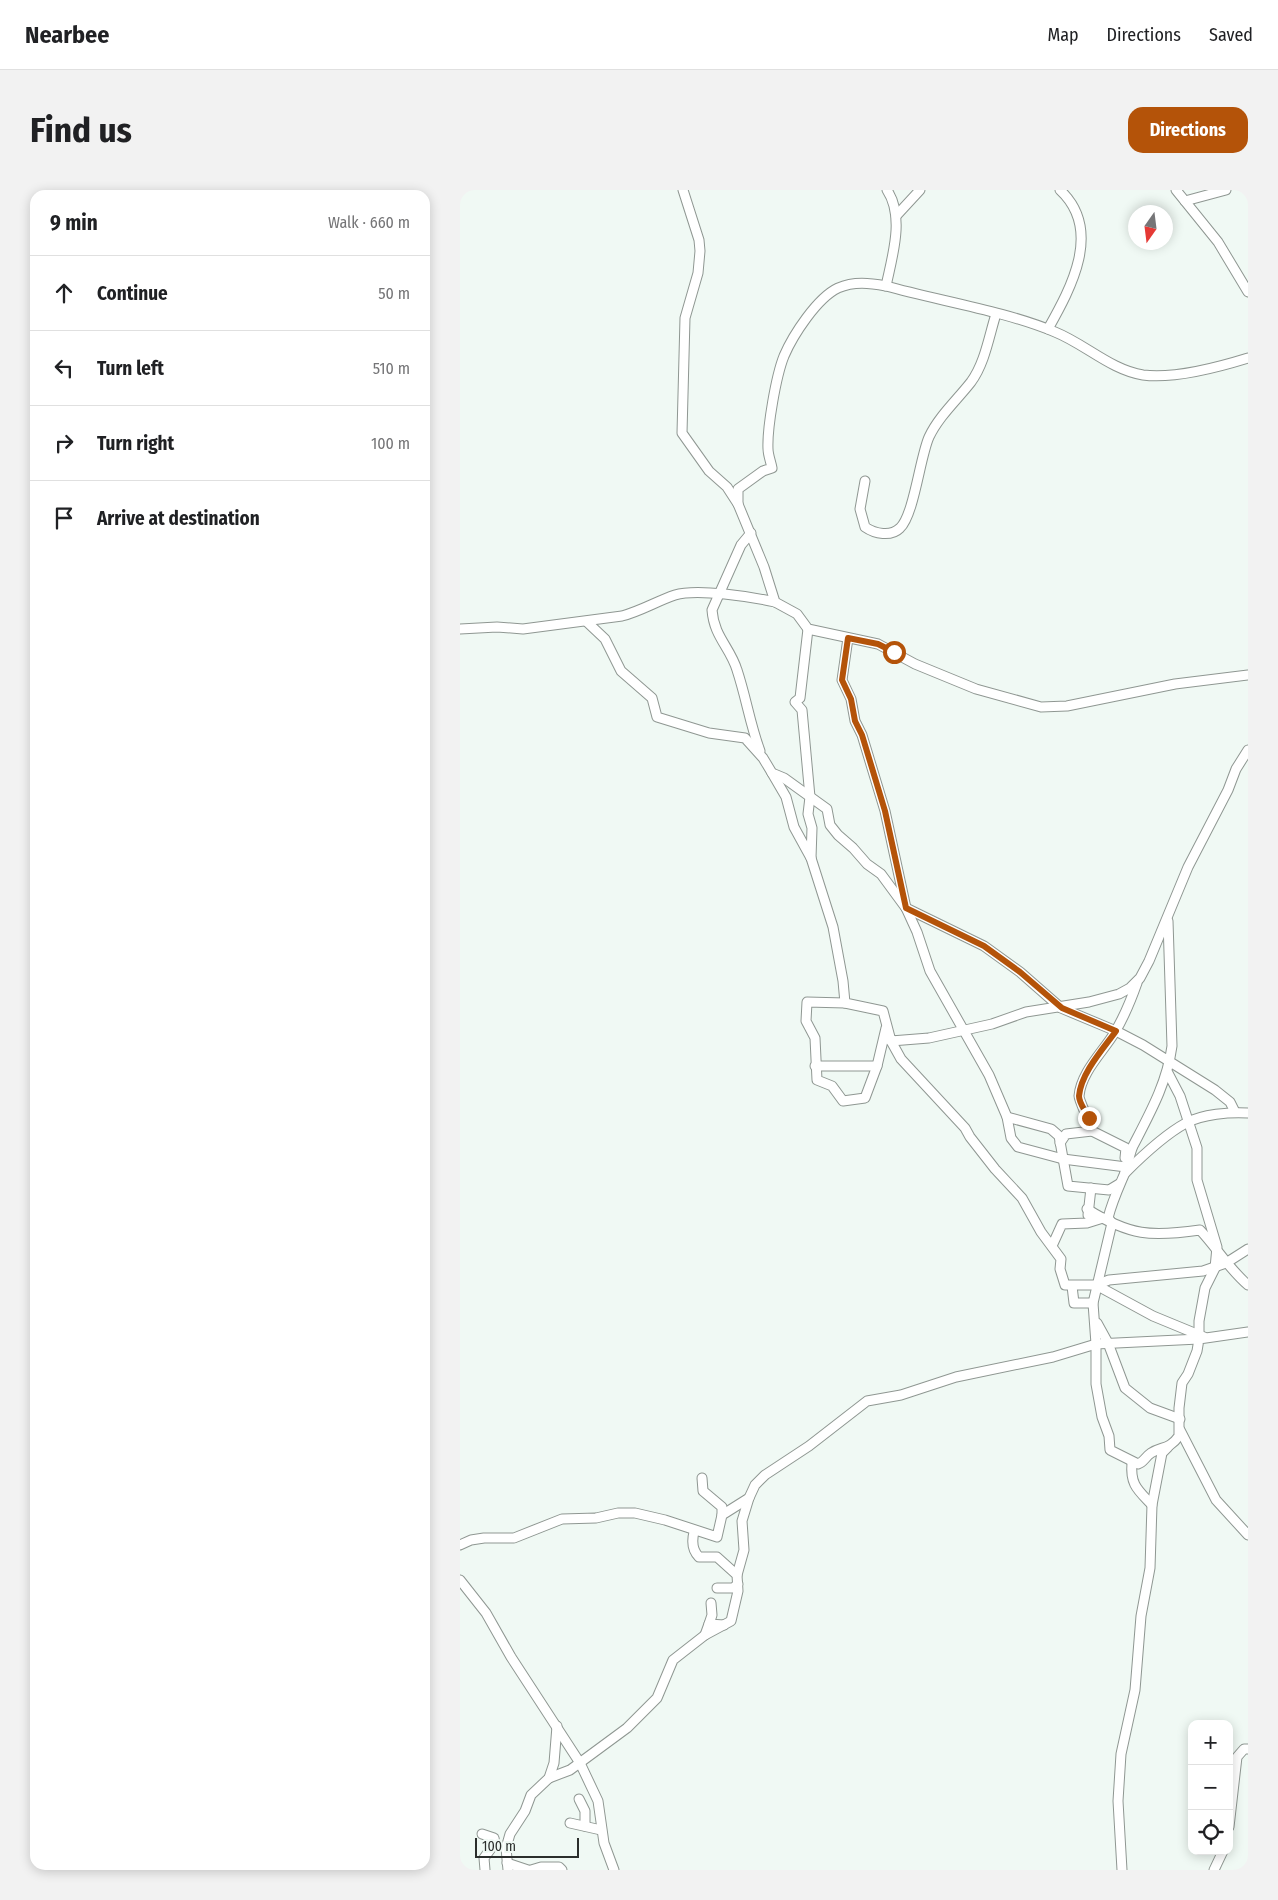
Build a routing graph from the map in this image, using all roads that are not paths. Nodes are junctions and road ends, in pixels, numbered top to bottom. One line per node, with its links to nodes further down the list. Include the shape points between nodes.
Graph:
1 (683, 190): 15 (street, via 700,251 698,273 685,318 681,428 684,438)
2 (887, 190): 8 (street)
3 (920, 190): 8 (street)
4 (1060, 190): 12 (street, via 1075,210 1081,227 1082,246 1066,297)
5 (1176, 190): 7 (street)
6 (1226, 190): 7 (street)
7 (1185, 201): 10 (street, via 1218,242)
8 (896, 216): 9 (street, via 895,241)
9 (886, 286): 11 (street); 15 (street, via 868,282 837,288 816,307 794,338 784,358 775,394 768,450 772,468 738,489)
10 (1248, 292)
11 (996, 314): 12 (street); 14 (street, via 972,381 929,438 914,493 900,528 894,532 879,533 865,527 860,510)
12 (1048, 329): 13 (street, via 1126,370 1143,375 1162,375)
13 (1248, 358)
14 (865, 481)
15 (738, 504): 16 (street)
16 (751, 533): 17 (street, via 741,545); 18 (street)
17 (720, 594): 18 (street); 19 (street, via 676,594 636,613); 25 (street, via 712,610 713,622 718,638 737,668 752,729)
18 (774, 602): 21 (street, via 797,614)
19 (587, 622): 20 (street, via 523,629); 25 (street, via 605,639 621,671 652,698 657,717 710,734 745,738)
20 (460, 629)
21 (808, 629): 22 (street); 27 (street, via 800,698 795,702 802,710)
22 (848, 638): 23 (street, via 878,644 915,664 976,689 1041,707 1067,706 1183,683); 29 (street, via 842,680 851,699 855,721 885,811)
23 (1248, 675)
24 (1248, 750): 30 (street, via 1188,867)
25 (763, 758): 26 (street)
26 (772, 773): 27 (street); 28 (street, via 786,796 794,827)
27 (810, 797): 28 (street); 29 (street, via 827,809 830,825 866,864 881,874)
28 (811, 858): 32 (street, via 833,927)
29 (906, 908): 33 (street, via 984,946); 35 (street, via 930,971)
30 (1169, 913): 31 (street); 40 (street, via 1172,1046)
31 (1140, 978): 33 (street, via 1119,994); 36 (street)
32 (845, 1003): 34 (street, via 883,1011); 38 (street, via 808,1002 806,1021 815,1038)
33 (1062, 1008): 35 (street, via 1026,1012); 36 (street)
34 (886, 1027): 37 (street); 39 (street)
35 (962, 1030): 37 (street, via 929,1038); 43 (street, via 989,1074)
36 (1116, 1031): 40 (street); 45 (street, via 1084,1079 1079,1096)
37 (891, 1040): 53 (street, via 901,1060 965,1128 995,1169 1022,1198)
38 (815, 1066): 39 (street); 39 (street, via 817,1080 832,1086 841,1100 846,1101 864,1099)
39 (877, 1066)
40 (1169, 1068): 41 (street, via 1215,1090 1230,1102); 44 (street); 48 (street)
41 (1235, 1112): 42 (street); 44 (street)
42 (1248, 1113)
43 (1007, 1117): 46 (street, via 1051,1129 1059,1136); 47 (street, via 1007,1128 1018,1146)
44 (1187, 1122): 48 (street); 54 (street, via 1197,1148 1197,1180)
45 (1092, 1131): 46 (street, via 1066,1134); 48 (street, via 1126,1148)
46 (1060, 1143): 47 (street)
47 (1063, 1159): 48 (street); 49 (street, via 1068,1186)
48 (1126, 1168): 49 (street, via 1118,1184 1109,1190); 51 (street)
49 (1091, 1188): 50 (street)
50 (1088, 1209): 51 (street); 52 (street)
51 (1107, 1219): 52 (street); 54 (street, via 1152,1235 1200,1230); 59 (street)
52 (1089, 1221): 53 (street, via 1061,1224)
53 (1052, 1246): 60 (street, via 1061,1259 1064,1283)
54 (1216, 1247): 56 (street); 57 (street)
55 (1248, 1249): 56 (street)
56 (1226, 1263): 57 (street); 58 (street)
57 (1215, 1268): 59 (street, via 1109,1280); 64 (street, via 1205,1288 1199,1321)
58 (1248, 1284)
59 (1096, 1285): 60 (street); 61 (street); 64 (street, via 1153,1316)
60 (1072, 1286): 61 (street, via 1074,1304)
61 (1093, 1303): 62 (street)
62 (1095, 1320): 65 (street); 66 (street)
63 (1248, 1332): 64 (street)
64 (1202, 1337): 65 (street); 67 (street, via 1182,1383)
65 (1108, 1342): 66 (street); 67 (street, via 1125,1388 1150,1408)
66 (1096, 1344): 70 (street, via 1096,1384 1110,1450); 72 (street, via 1052,1358 956,1377 901,1395 867,1401 765,1475)
67 (1180, 1419): 68 (street)
68 (1180, 1430): 69 (street); 77 (street, via 1216,1500)
69 (1170, 1445): 70 (street, via 1151,1453 1144,1462); 73 (street, via 1162,1453)
70 (1132, 1463): 73 (street, via 1134,1485)
71 (702, 1478): 74 (street, via 705,1495)
72 (748, 1498): 74 (street); 75 (street)
73 (1152, 1505): 106 (street, via 1150,1568 1120,1766 1118,1801)
74 (725, 1511): 75 (street, via 739,1513); 76 (street, via 716,1537)
75 (742, 1521): 81 (street, via 744,1550)
76 (694, 1532): 79 (street, via 665,1520 635,1513 562,1519 514,1538); 81 (street, via 692,1541 699,1557 717,1557)
77 (1248, 1535)
78 (460, 1536): 79 (street)
79 (471, 1540): 80 (street)
80 (460, 1545)
81 (737, 1575): 84 (street)
82 (460, 1580): 88 (street, via 486,1612 511,1657)
83 (717, 1588): 84 (street)
84 (736, 1588): 86 (street, via 731,1621)
85 (711, 1603): 86 (street)
86 (716, 1622): 87 (street); 87 (street)
87 (705, 1635): 90 (street, via 673,1660 652,1704 627,1728)
88 (557, 1726): 90 (street); 91 (street, via 554,1763)
89 (1248, 1749): 93 (street, via 1237,1757)
90 (580, 1763): 91 (street); 96 (street, via 598,1801)
91 (549, 1778): 99 (street, via 531,1796)
92 (579, 1799): 95 (street, via 585,1811)
93 (1231, 1810)
94 (570, 1822): 95 (street)
95 (585, 1826): 96 (street)
96 (602, 1830): 105 (street)
97 (482, 1834): 98 (street, via 494,1838)
98 (495, 1843): 99 (street); 102 (street, via 484,1858)
99 (506, 1848): 101 (street)
100 (1221, 1855): 107 (street)
101 (507, 1866): 103 (street)
102 (485, 1870)
103 (530, 1870): 104 (street, via 559,1867)
104 (562, 1870)
105 (614, 1870)
106 (1122, 1870)
107 (1214, 1870)

